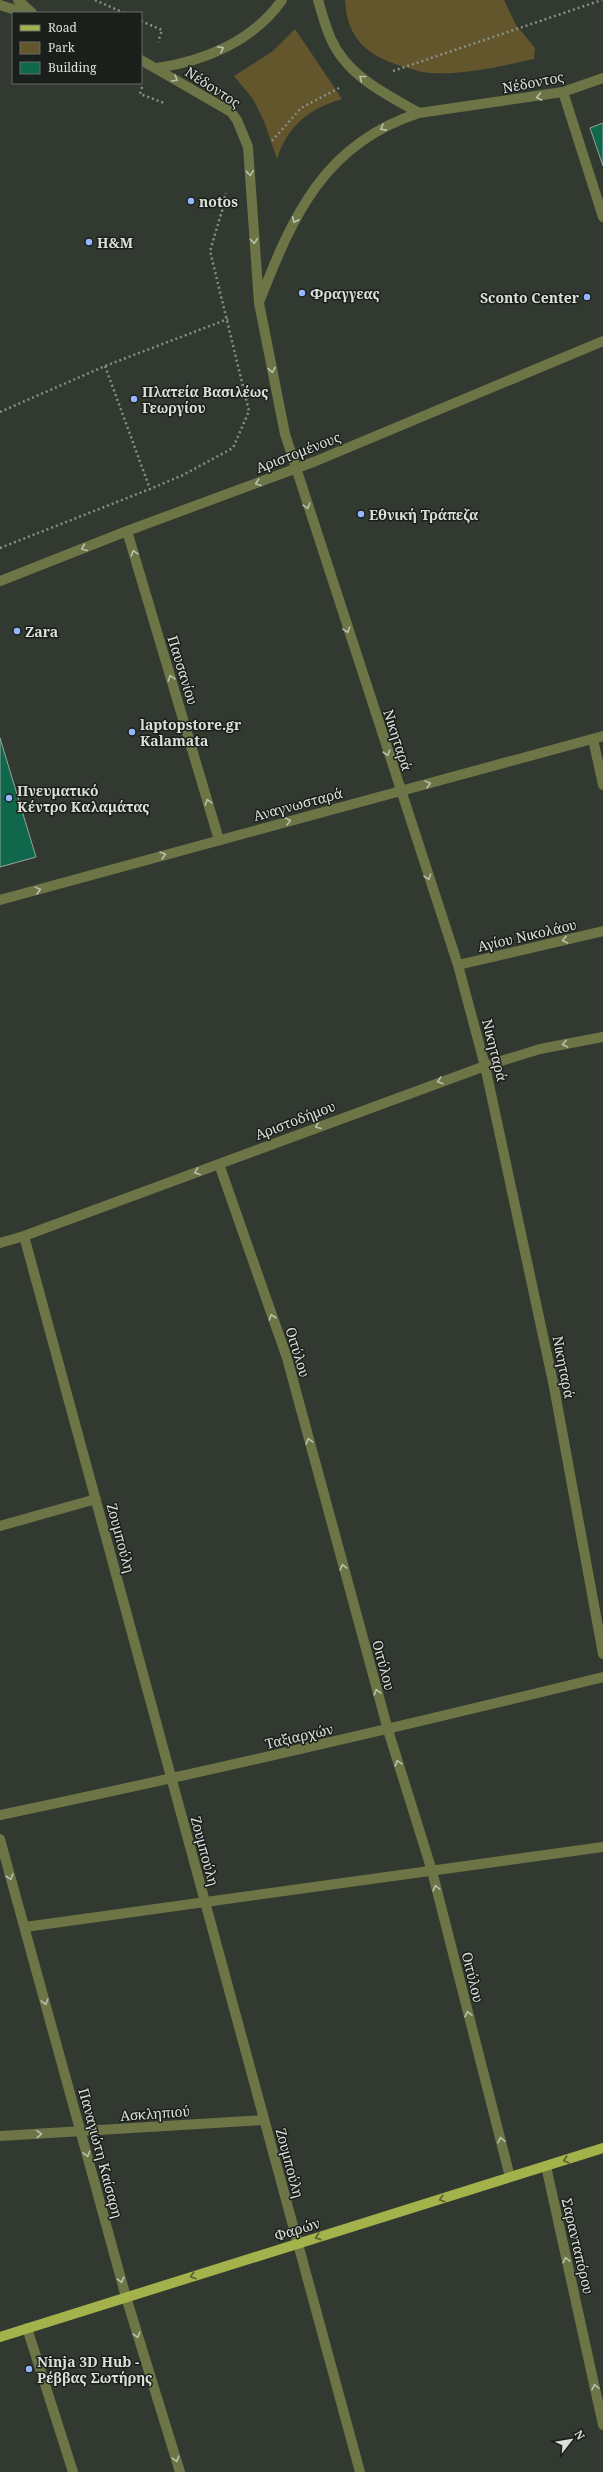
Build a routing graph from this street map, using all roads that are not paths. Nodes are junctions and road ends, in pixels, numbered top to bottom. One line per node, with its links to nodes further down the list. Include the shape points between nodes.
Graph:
1 (18, 0): 6 (street)
2 (282, 0): 8 (street, one-way to 2, via 194,60 241,39 261,24)
3 (318, 0): 11 (street, one-way to 3, via 380,91 351,69 330,38)
4 (0, 4): 5 (street)
5 (22, 12)
6 (31, 12)
7 (142, 60): 8 (street, Νέδοντος)
8 (157, 68): 13 (street, Νέδοντος, one-way to 13, via 231,112 238,120 248,147)
9 (603, 78): 10 (street, Νέδοντος)
10 (563, 92): 11 (street, Νέδοντος, one-way to 11); 12 (street)
11 (419, 113): 13 (street, Νέδοντος, one-way to 13, via 378,131 329,169 298,213)
12 (603, 217)
13 (259, 303): 15 (street, Νικηταρά, one-way to 15, via 285,434)
14 (603, 341): 15 (street, Αριστομένους)
15 (295, 469): 16 (street, Αριστομένους, one-way to 16); 21 (street, Νικηταρά, one-way to 21)
16 (127, 531): 17 (street, Αριστομένους, one-way to 17); 22 (street, Παυσανίου, one-way to 16)
17 (0, 582)
18 (603, 736): 19 (street, Αναγνωσταρά)
19 (593, 739): 20 (street); 21 (street, Αναγνωσταρά, one-way to 19)
20 (603, 785)
21 (400, 792): 22 (street, Αναγνωσταρά, one-way to 21); 25 (street, Νικηταρά, one-way to 25)
22 (219, 840): 23 (street, Αναγνωσταρά, one-way to 22)
23 (0, 900)
24 (603, 931): 25 (street, Αγίου Νικολάου, one-way to 25)
25 (458, 965): 27 (street, Νικηταρά)
26 (603, 1037): 27 (street, Αριστοδήμου, one-way to 27, via 540,1049)
27 (485, 1066): 28 (street, Αριστοδήμου, one-way to 28); 33 (street, Νικηταρά, via 554,1387)
28 (219, 1164): 29 (street, Αριστοδήμου, one-way to 29); 35 (street, Οιτύλου, one-way to 28, via 287,1358)
29 (24, 1236): 30 (street, Αριστοδήμου); 31 (street, Ζουμπούλη)
30 (0, 1243)
31 (96, 1500): 32 (street); 36 (street, Ζουμπούλη)
32 (0, 1526)
33 (603, 1654)
34 (603, 1677): 35 (street, Ταξιαρχών)
35 (388, 1730): 36 (street, Ταξιαρχών); 40 (street, Οιτύλου, one-way to 35)
36 (172, 1779): 37 (street, Ταξιαρχών); 41 (street, Ζουμπούλη)
37 (0, 1815)
38 (0, 1839): 42 (street, Παναγιώτη Καίσαρη, one-way to 42)
39 (603, 1846): 40 (street)
40 (432, 1870): 41 (street); 48 (street, Οιτύλου, one-way to 40)
41 (204, 1902): 42 (street); 43 (street, Ζουμπούλη)
42 (25, 1927): 44 (street, Παναγιώτη Καίσαρη, one-way to 44)
43 (264, 2120): 44 (street, Ασκληπιού); 49 (street, Ζουμπούλη)
44 (81, 2132): 45 (street, Ασκληπιού, one-way to 44); 50 (street, Παναγιώτη Καίσαρη, one-way to 50)
45 (0, 2136)
46 (603, 2148): 47 (main road, Φαρών, one-way to 47)
47 (546, 2166): 48 (main road, Φαρών); 53 (street, Σαρανταπόρου, one-way to 47)
48 (510, 2177): 49 (main road, Φαρών, one-way to 49)
49 (298, 2244): 50 (main road, Φαρών, one-way to 50); 56 (street, Ζουμπούλη)
50 (126, 2297): 51 (main road, Φαρών); 55 (street, Παναγιώτη Καίσαρη, one-way to 55)
51 (27, 2328): 52 (main road, Φαρών); 54 (street)
52 (0, 2337)
53 (603, 2425)
54 (73, 2472)
55 (180, 2472)
56 (360, 2472)

